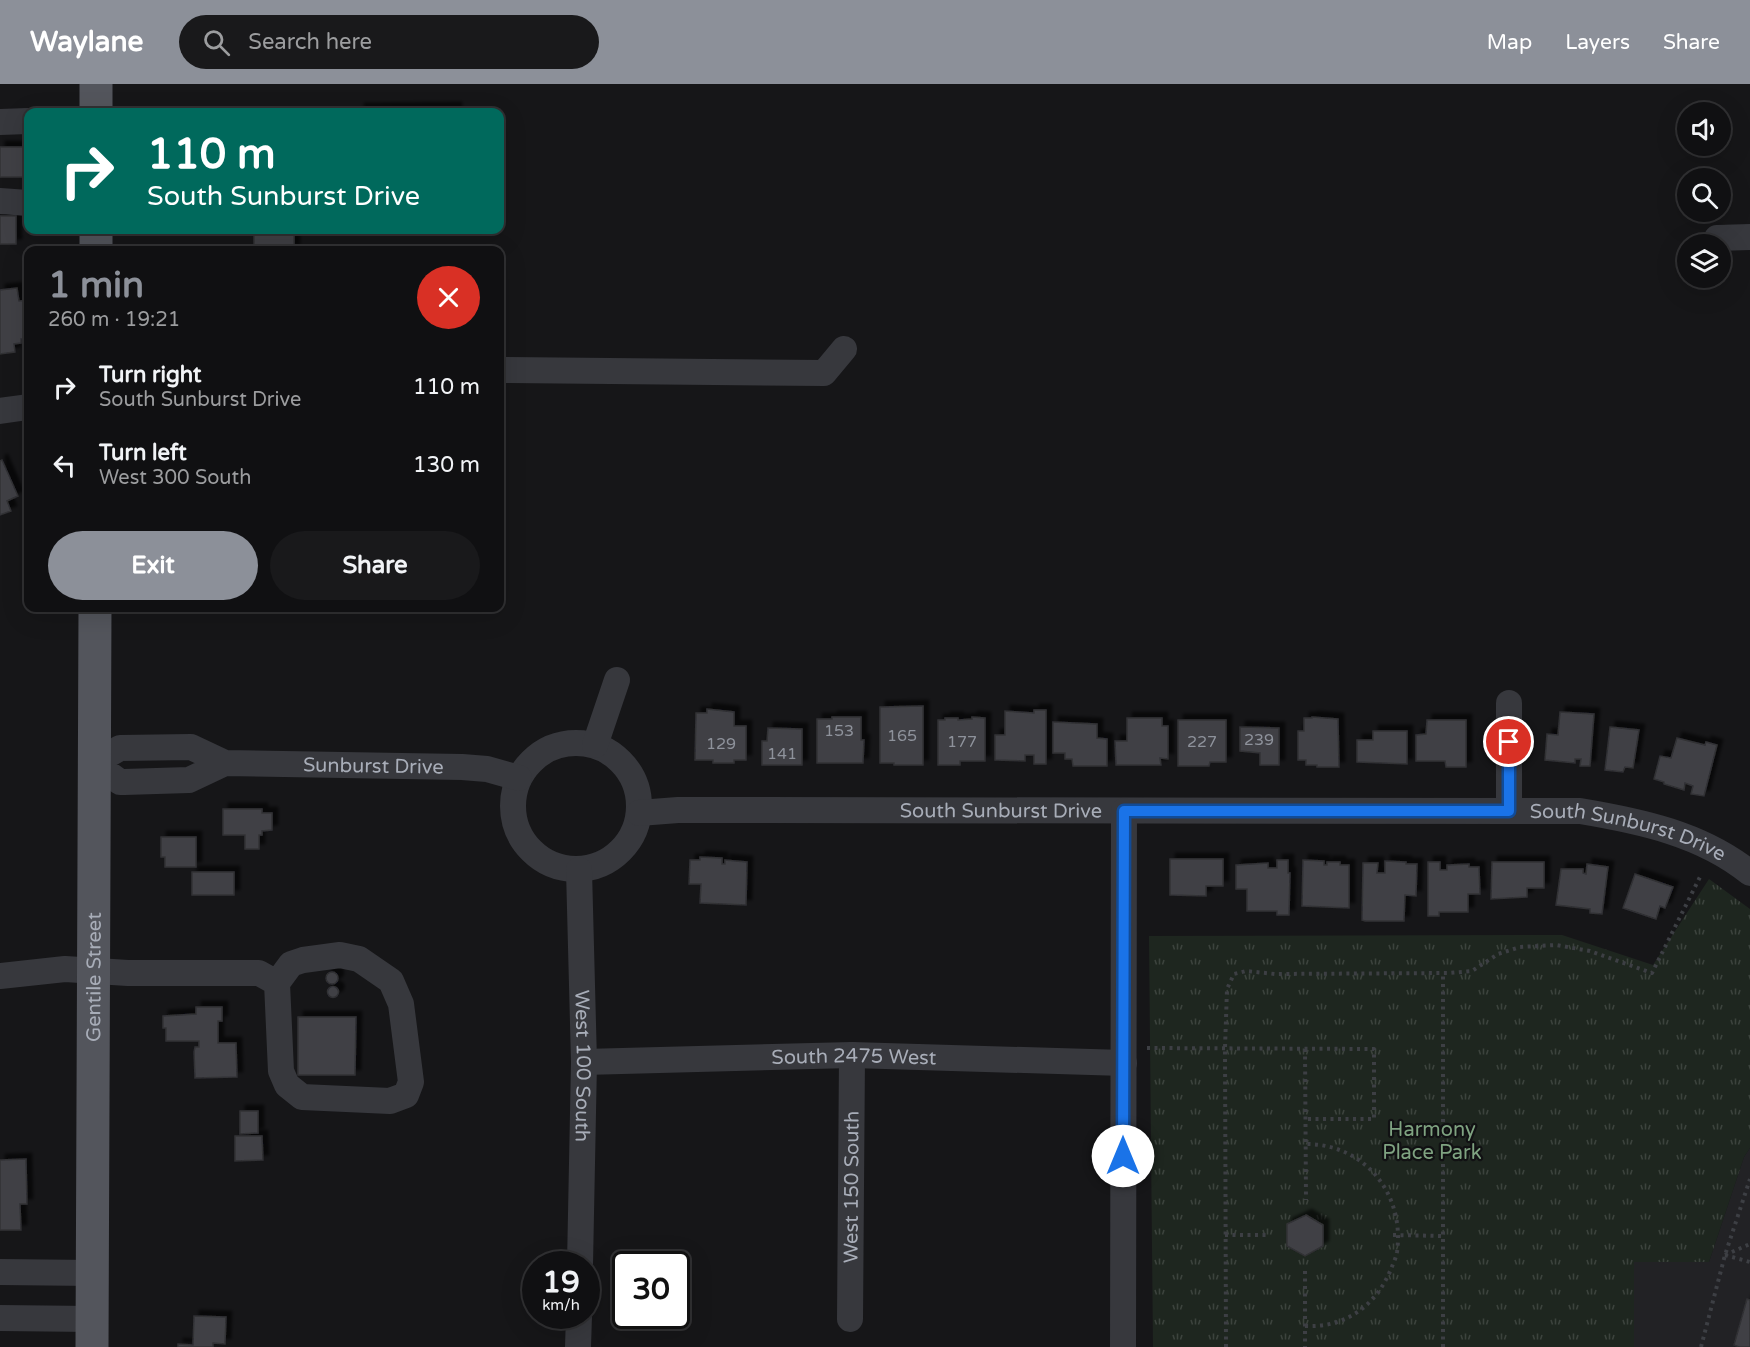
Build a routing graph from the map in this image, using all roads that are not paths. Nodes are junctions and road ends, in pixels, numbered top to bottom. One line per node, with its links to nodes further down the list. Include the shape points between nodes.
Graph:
1 (96, 84): 2 (main road)
2 (96, 108)
3 (24, 121): 4 (street)
4 (0, 122)
5 (0, 201): 6 (street)
6 (24, 203)
7 (1750, 237): 8 (street)
8 (1731, 238)
9 (843, 349): 10 (street, via 824,373)
10 (504, 370)
11 (24, 408): 12 (street)
12 (0, 411)
13 (95, 612): 17 (main road, Gentile Street)
14 (617, 680): 16 (street)
15 (1509, 703): 20 (street)
16 (595, 745): 18 (street, via 577,742 543,751); 21 (street, via 615,755 630,771 638,791)
17 (94, 763): 18 (street, Sunburst Drive, via 120,748 191,747 225,763 462,767); 24 (main road, Gentile Street)
18 (519, 778): 23 (street, via 513,799 514,821 523,841 538,857 557,867)
19 (1124, 811): 20 (street, South Sunburst Drive); 21 (street, South Sunburst Drive); 29 (street)
20 (1509, 811): 22 (street, South Sunburst Drive, via 1580,811 1662,827)
21 (639, 813): 23 (street, via 626,846 613,858)
22 (1746, 863)
23 (579, 870): 28 (street, West 100 South)
24 (93, 970): 25 (street); 26 (street, via 259,973); 32 (main road, Gentile Street)
25 (0, 976)
26 (277, 983): 26 (street, via 281,1071 288,1085 302,1097 390,1101 406,1095 411,1082 401,1004 391,981 359,959 340,955 291,964)
27 (852, 1055): 28 (street, South 2475 West); 29 (street, South 2475 West); 34 (street, West 150 South)
28 (584, 1062): 30 (street, West 100 South)
29 (1124, 1063): 38 (street)
30 (580, 1251)
31 (0, 1272): 32 (street)
32 (93, 1273): 36 (main road, Gentile Street)
33 (0, 1318): 36 (street)
34 (850, 1319)
35 (579, 1329): 37 (street)
36 (92, 1333)
37 (578, 1347)
38 (1123, 1347)

